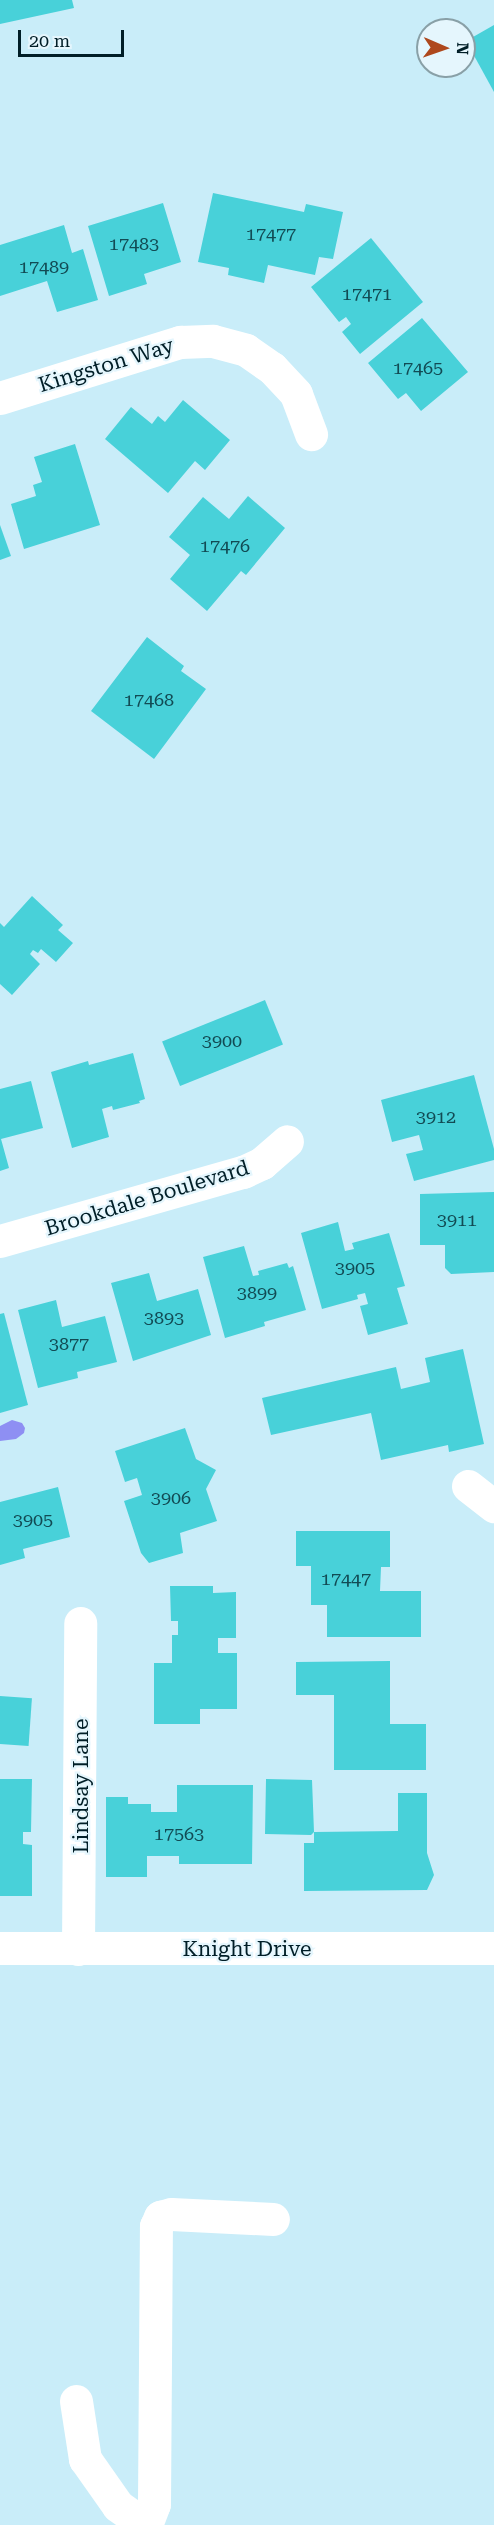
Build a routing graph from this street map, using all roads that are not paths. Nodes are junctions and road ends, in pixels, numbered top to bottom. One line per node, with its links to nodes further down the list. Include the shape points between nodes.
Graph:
1 (0, 398): 2 (street, Kingston Way, via 180,342 213,341 246,350 272,368 296,393)
2 (311, 434)
3 (287, 1141): 4 (street, Brookdale Boulevard, via 262,1163 243,1172)
4 (0, 1241)
5 (468, 1486): 6 (street)
6 (494, 1506)
7 (80, 1623): 10 (street, Lindsay Lane)
8 (0, 1948): 10 (street, Knight Drive)
9 (494, 1948): 10 (street, Knight Drive)
10 (78, 1949)
11 (273, 2219): 13 (street, via 171,2214 160,2217 156,2226 154,2504)
12 (76, 2401): 13 (street, via 85,2459 118,2506)
13 (146, 2525)

